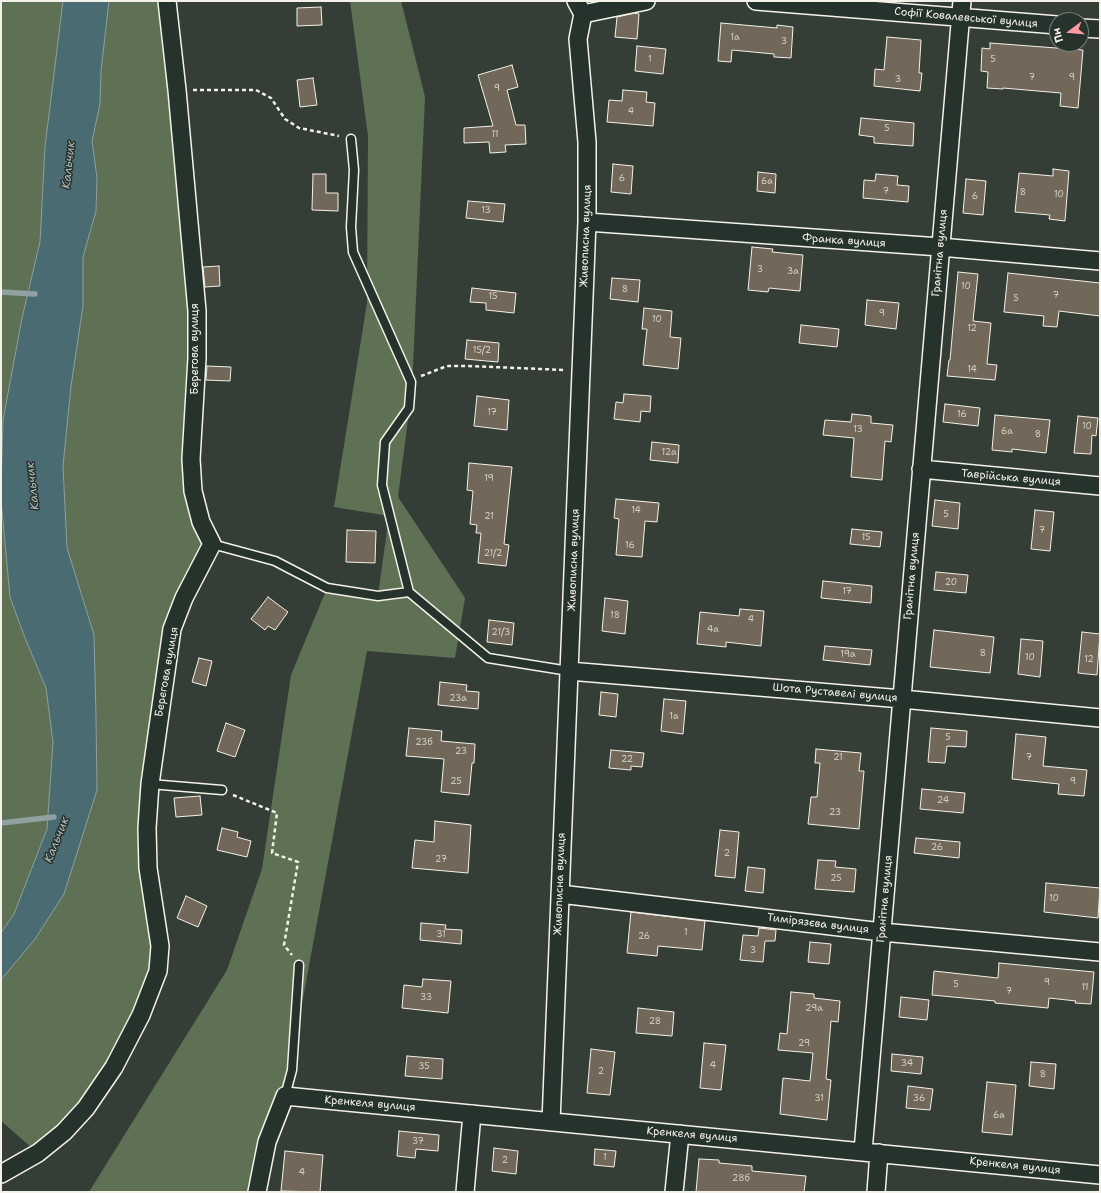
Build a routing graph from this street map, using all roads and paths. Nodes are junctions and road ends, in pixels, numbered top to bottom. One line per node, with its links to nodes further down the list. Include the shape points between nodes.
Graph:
1 (167, 1): 9 (street, Берегова вулиця)
2 (646, 1): 4 (street)
3 (756, 1): 5 (street, Софії Ковалевської вулиця)
4 (579, 7): 11 (street, Живописна вулиця, via 578,39 587,142)
5 (961, 9): 6 (street, Софії Ковалевської вулиця); 12 (street, Гранітна вулиця)
6 (1049, 25)
7 (1089, 28): 8 (street)
8 (1100, 29)
9 (177, 90): 10 (path, via 256,90 272,98 285,119 299,128); 18 (street, Берегова вулиця, via 197,311 198,358 191,459 193,491 201,522)
10 (351, 139): 15 (lane, via 354,170 351,227 353,252)
11 (587, 222): 12 (street, Франка вулиця); 14 (street, Живописна вулиця)
12 (940, 248): 13 (street, Франка вулиця); 16 (street, Гранітна вулиця)
13 (1100, 261)
14 (581, 370): 15 (path, via 446,366); 20 (street, Живописна вулиця)
15 (411, 382): 19 (lane, via 409,408 385,442 382,485)
16 (921, 469): 17 (street, Таврійська вулиця); 21 (street, Гранітна вулиця)
17 (1100, 486)
18 (212, 544): 19 (lane, via 275,562 327,588 378,596); 23 (street, Берегова вулиця, via 184,598 172,629)
19 (409, 592): 20 (lane, via 488,658)
20 (569, 671): 21 (street, Шота Руставелі вулиця); 25 (street, Живописна вулиця)
21 (902, 699): 22 (street, Шота Руставелі вулиця); 26 (street, Гранітна вулиця)
22 (1100, 718)
23 (150, 784): 24 (lane); 35 (street, Берегова вулиця, via 148,868 160,946 158,971 141,1015 114,1067 86,1108 64,1132 38,1153)
24 (222, 790): 27 (path, via 277,813 272,853 298,862)
25 (560, 894): 26 (street, Тимірязєва вулиця); 32 (street, Живописна вулиця)
26 (882, 932): 28 (street, Тимірязєва вулиця); 34 (street, Гранітна вулиця)
27 (284, 945)
28 (1100, 952)
29 (300, 965): 30 (lane, via 292,1070)
30 (285, 1096): 31 (street, Кренкеля вулиця); 37 (street, via 267,1142)
31 (472, 1114): 32 (street, Кренкеля вулиця); 38 (street)
32 (551, 1122): 33 (street, Кренкеля вулиця)
33 (680, 1134): 34 (street, Кренкеля вулиця); 39 (street)
34 (871, 1152): 36 (street, Кренкеля вулиця); 40 (street, Гранітна вулиця)
35 (1, 1174)
36 (1100, 1174)
37 (258, 1192)
38 (465, 1192)
39 (674, 1192)
40 (876, 1192)

